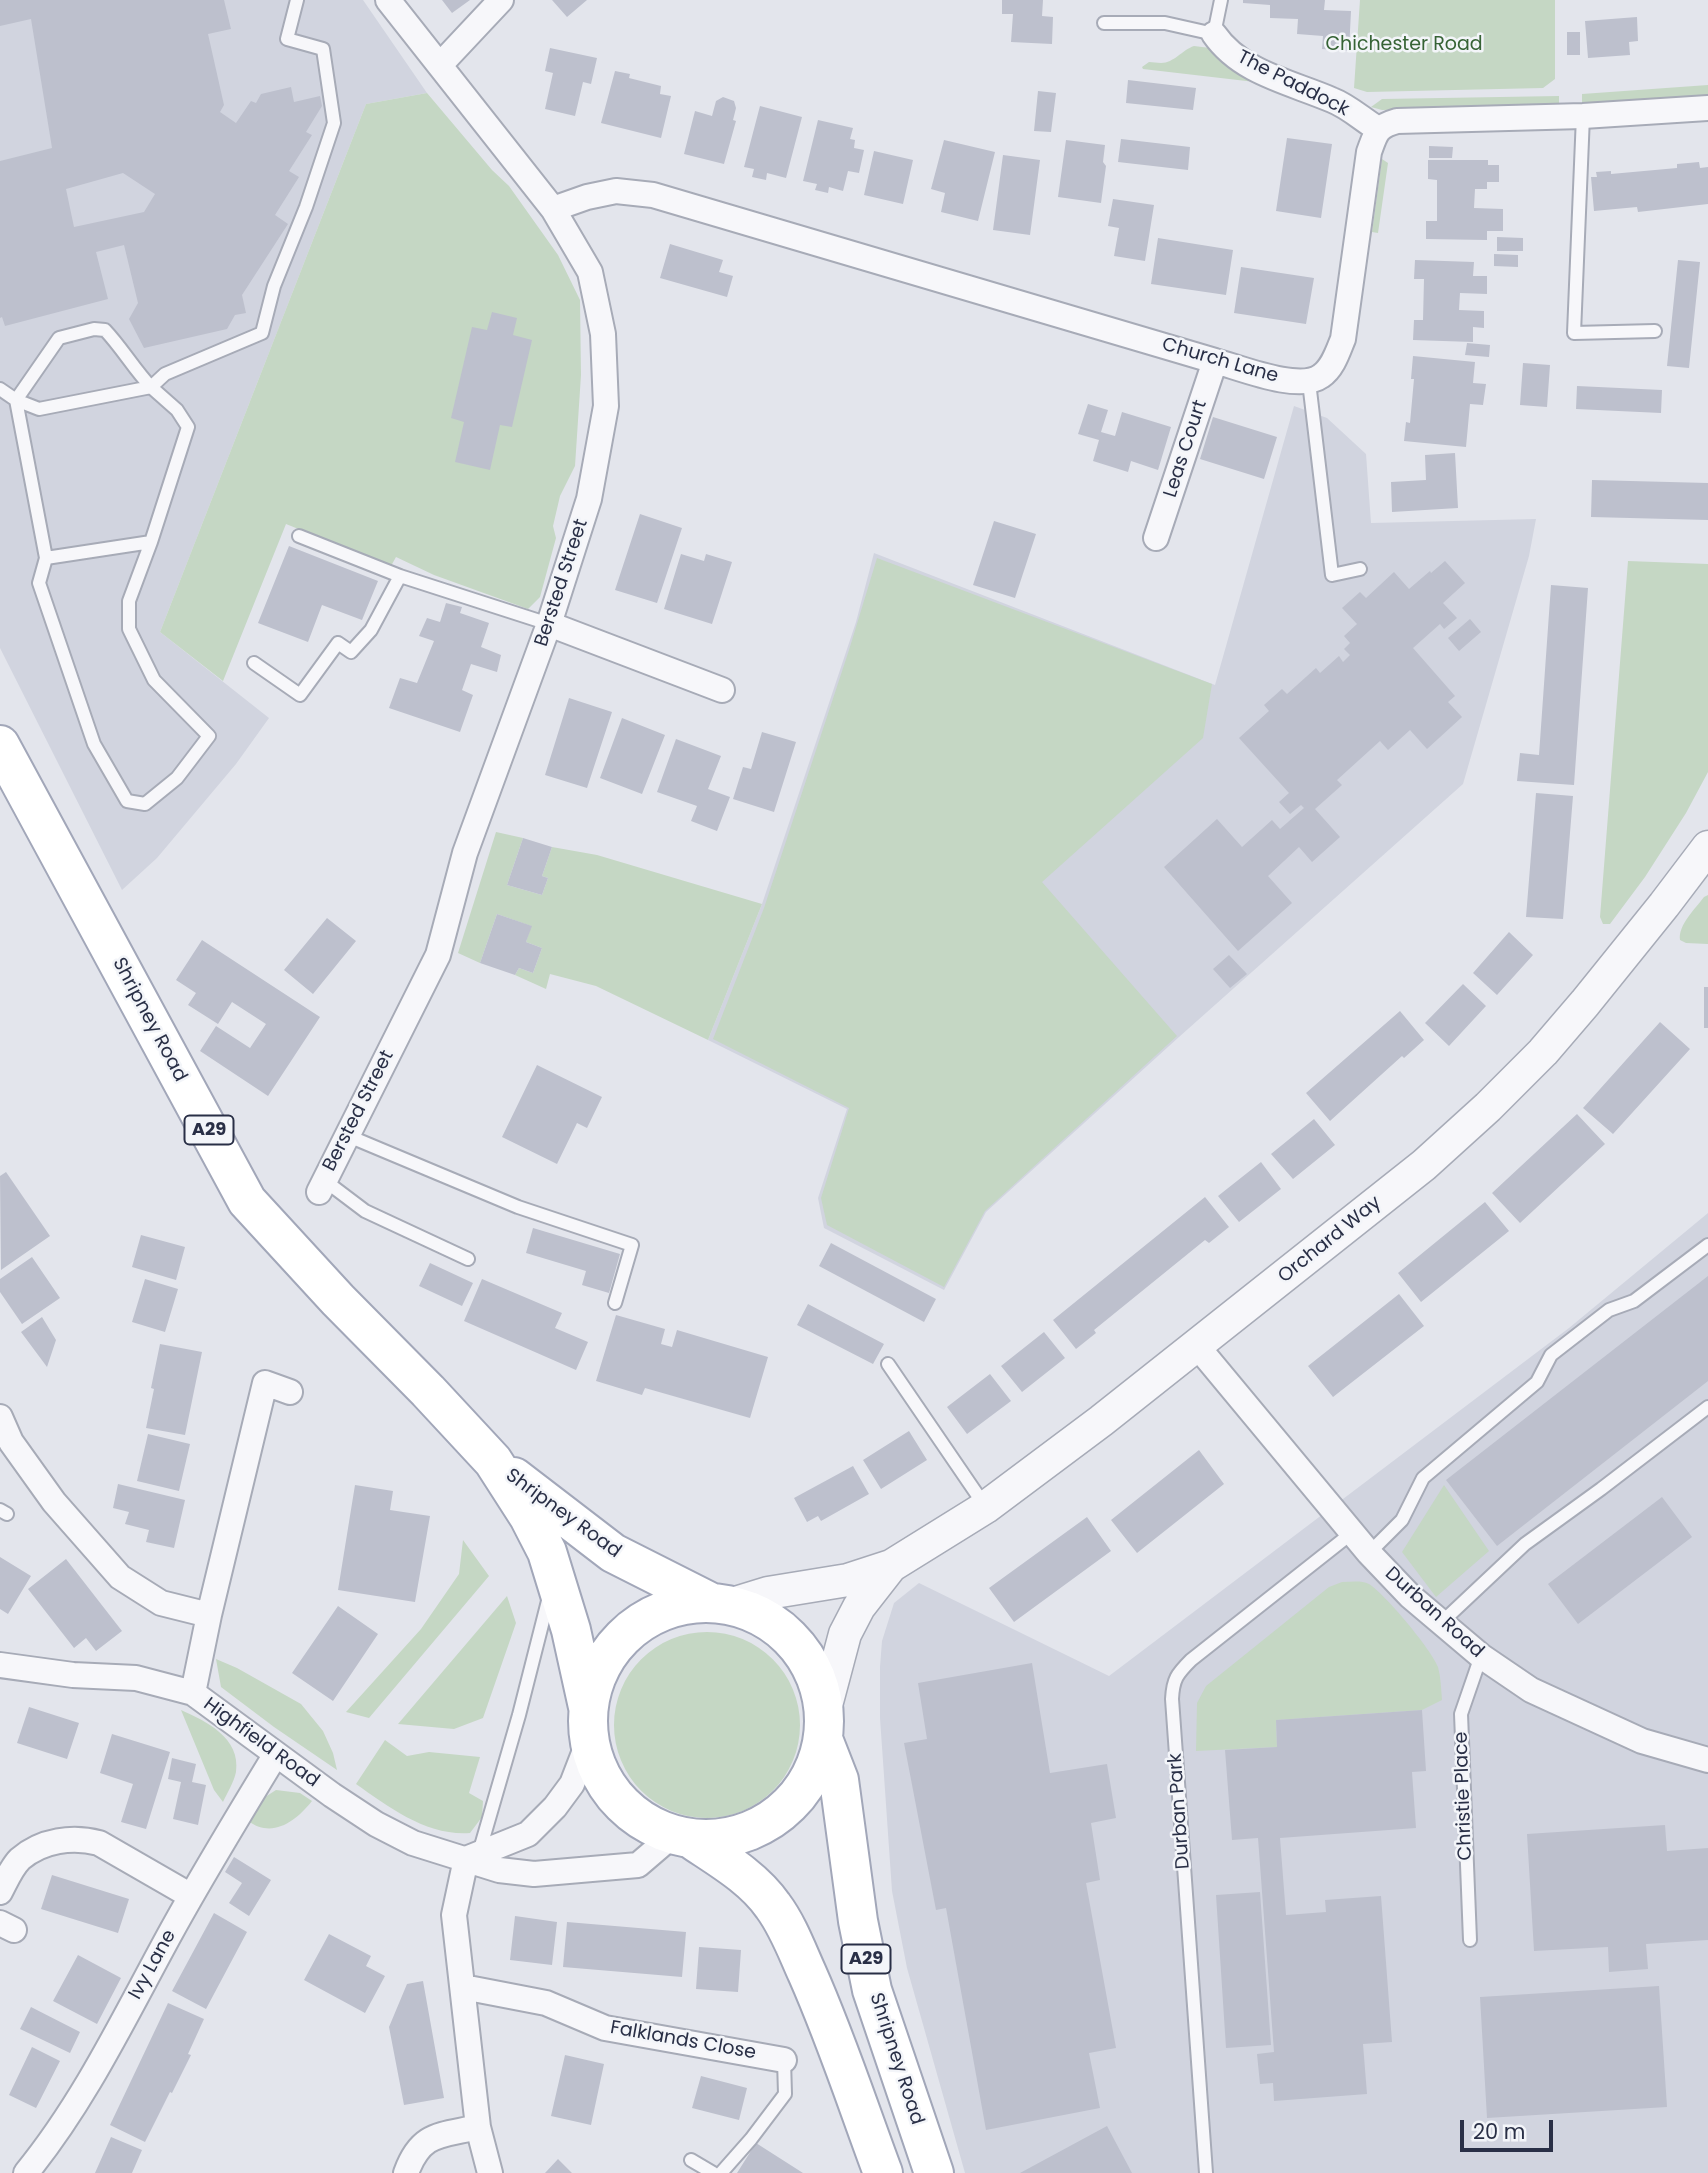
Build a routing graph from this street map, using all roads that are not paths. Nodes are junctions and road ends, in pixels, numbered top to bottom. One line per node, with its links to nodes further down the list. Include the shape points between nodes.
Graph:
1 (297, 0): 15 (lane, via 287,38 323,49 334,123 274,286 262,333 165,374)
2 (388, 0): 7 (street, Bersted Street)
3 (501, 0): 7 (street)
4 (1221, 0): 6 (lane)
5 (1104, 23): 6 (lane, via 1165,23)
6 (1214, 34): 10 (street, The Paddock, via 1238,58 1335,101)
7 (440, 65): 11 (street, Bersted Street)
8 (1708, 108): 9 (street)
9 (1584, 116): 10 (street, via 1397,121); 12 (lane, via 1574,333)
10 (1378, 129): 14 (street, via 1370,152 1343,338 1323,375)
11 (554, 209): 13 (street, Church Lane, via 616,191 653,195); 24 (street, Bersted Street, via 590,272 603,334 606,406 589,499)
12 (1655, 331)
13 (1215, 361): 14 (street, Church Lane); 19 (street, Leas Court)
14 (1308, 382): 22 (lane, via 1332,575)
15 (151, 387): 17 (lane, via 39,410); 17 (lane, via 120,345 105,330 94,329 59,338); 20 (lane, via 188,427)
16 (0, 389): 17 (lane)
17 (16, 400): 21 (lane)
18 (299, 536): 23 (lane)
19 (1156, 538)
20 (151, 542): 21 (lane); 21 (lane, via 129,601 129,629 154,680 209,736 177,778 145,804 127,801 94,744 39,583)
21 (47, 558)
22 (1360, 569)
23 (400, 576): 24 (lane); 25 (lane, via 371,630 351,652 338,643 300,695)
24 (549, 624): 26 (street); 29 (street, Bersted Street, via 465,853 438,955)
25 (254, 663)
26 (722, 690)
27 (0, 745): 39 (main road, Shripney Road / A29, via 247,1201)
28 (1708, 847): 34 (street, Orchard Way, via 1585,1003 1488,1107 1424,1165)
29 (346, 1135): 30 (street, Bersted Street); 33 (lane, via 518,1207 632,1245)
30 (321, 1186): 32 (lane)
31 (1708, 1245): 42 (lane, via 1634,1301 1609,1310 1551,1355 1537,1382 1423,1478 1402,1520)
32 (468, 1259)
33 (615, 1303)
34 (1197, 1346): 40 (street, Orchard Way); 41 (street, Durban Road)
35 (888, 1364): 40 (lane)
36 (290, 1392): 46 (street, via 265,1383)
37 (1708, 1407): 47 (lane, via 1525,1544)
38 (0, 1417): 46 (street, via 54,1502 120,1577 161,1603)
39 (493, 1461): 44 (main road, Shripney Road / A29, via 529,1517); 45 (main road, Shripney Road / A29, via 613,1553)
40 (986, 1507): 43 (street, Orchard Way)
41 (1353, 1532): 42 (street, Durban Road); 71 (lane, Durban Park, via 1191,1660 1173,1686)
42 (1369, 1553): 47 (street, Durban Road)
43 (891, 1566): 45 (street, via 848,1580); 52 (street, via 859,1607 845,1634)
44 (554, 1577): 51 (main road, Shripney Road / A29, via 571,1630); 56 (lane, via 519,1715)
45 (719, 1604): 51 (main road, Shripney Road, via 675,1607 643,1621 616,1644 598,1674); 52 (main road, Shripney Road, via 764,1617 806,1657 819,1684)
46 (209, 1615): 50 (street)
47 (1441, 1623): 48 (street, Durban Road)
48 (1481, 1656): 54 (street, Durban Road, via 1531,1690 1619,1731); 59 (lane, Christie Place, via 1461,1714)
49 (0, 1665): 50 (street, Highfield Road, via 136,1678)
50 (193, 1693): 53 (street, Highfield Road)
51 (588, 1712): 55 (main road, Shripney Road, via 593,1756 610,1791 638,1818); 56 (street, via 584,1753 572,1784 555,1807 528,1834)
52 (824, 1726): 55 (main road, Shripney Road, via 815,1768 799,1795 778,1816 731,1837); 70 (main road, Shripney Road / A29, via 839,1780 872,1990)
53 (276, 1754): 56 (street, Highfield Road, via 376,1824 413,1843); 58 (street, Ivy Lane)
54 (1708, 1760)
55 (682, 1837): 56 (street, Highfield Road, via 638,1865 534,1874 499,1870); 69 (main road, Shripney Road, via 734,1868 773,1906 824,2011)
56 (473, 1856): 60 (street, via 454,1915)
57 (0, 1892): 58 (street, via 10,1871 37,1847 83,1839 99,1843)
58 (191, 1896): 64 (street, Ivy Lane, via 86,2087)
59 (1470, 1940)
60 (463, 1987): 61 (street, Falklands Close, via 546,2003 605,2028); 62 (street)
61 (784, 2060): 68 (lane, via 785,2094)
62 (478, 2127): 65 (street, via 428,2139 413,2154); 66 (street)
63 (691, 2160): 67 (lane)
64 (26, 2173)
65 (406, 2173)
66 (490, 2173)
67 (713, 2173)
68 (721, 2173)
69 (883, 2173)
70 (934, 2173)
71 (1206, 2173)

